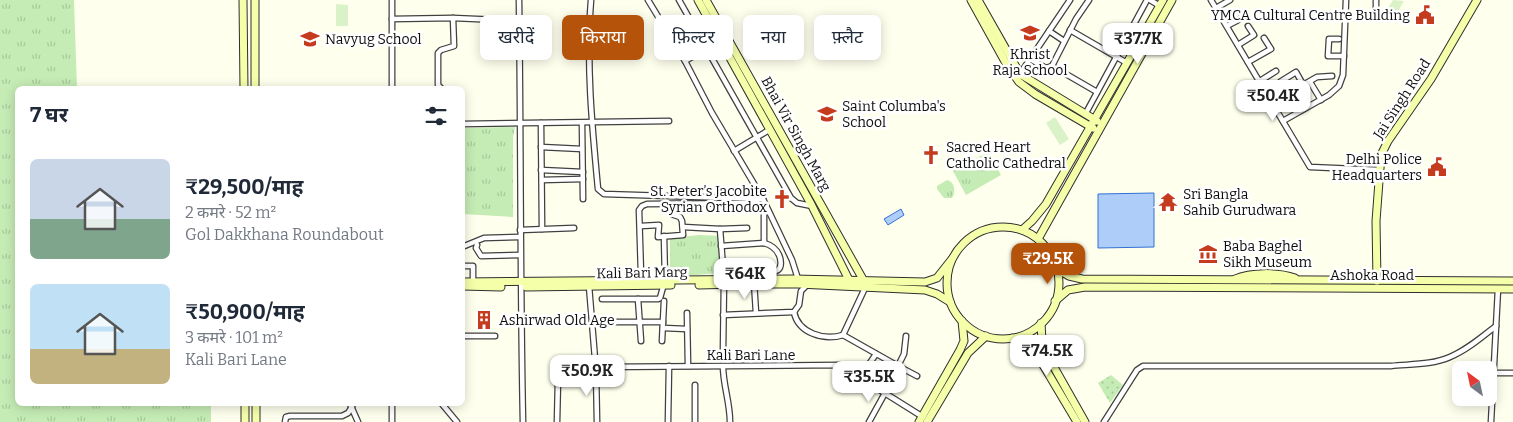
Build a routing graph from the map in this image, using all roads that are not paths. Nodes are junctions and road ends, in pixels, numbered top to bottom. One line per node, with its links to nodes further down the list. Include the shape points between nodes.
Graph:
1 (243, 0): 47 (street)
2 (255, 0): 46 (street)
3 (392, 0): 28 (street)
4 (519, 0): 25 (street)
5 (592, 0): 69 (street, via 589,29)
6 (648, 0): 43 (street)
7 (679, 0): 26 (street)
8 (698, 0): 73 (street, Bhai Vir Singh Marg)
9 (706, 0): 117 (street, Bhai Vir Singh Marg)
10 (971, 0): 70 (street, via 1019,82 1035,94)
11 (978, 0): 50 (street)
12 (1070, 0): 33 (street)
13 (1088, 0): 32 (street)
14 (1148, 0): 21 (street); 38 (street)
15 (1172, 0): 72 (street)
16 (1211, 0): 22 (street)
17 (1230, 0): 22 (street)
18 (1346, 0): 39 (street)
19 (1376, 0): 23 (street)
20 (1477, 0): 79 (street, Jai Singh Road, via 1431,79 1388,141 1381,155)
21 (1161, 3): 45 (street)
22 (1216, 8): 30 (street)
23 (1376, 11)
24 (1241, 13): 30 (street, via 1244,17)
25 (519, 15)
26 (687, 15)
27 (453, 18): 28 (street); 29 (street); 58 (street, via 454,46 438,53)
28 (392, 19): 57 (street)
29 (480, 19)
30 (1227, 26): 37 (street)
31 (1248, 26): 37 (street, via 1254,35)
32 (1070, 30): 36 (street); 38 (street)
33 (1049, 32): 36 (street); 40 (street)
34 (1264, 38): 44 (street, via 1271,49)
35 (1339, 39): 39 (street, via 1329,39 1328,56)
36 (1064, 41): 48 (street)
37 (1238, 45): 44 (street)
38 (1116, 56): 45 (street); 59 (street)
39 (1344, 56): 62 (street, via 1339,86)
40 (1030, 59): 48 (street, via 1046,68); 50 (street)
41 (520, 60): 66 (street)
42 (712, 60): 74 (street)
43 (686, 61): 77 (street)
44 (1248, 62): 52 (street)
45 (1127, 63): 70 (street)
46 (255, 64): 47 (street); 56 (street)
47 (244, 66): 55 (street)
48 (1052, 66): 59 (street)
49 (1276, 71): 52 (street)
50 (1020, 74): 70 (street)
51 (1332, 76): 53 (street, via 1317,77)
52 (1260, 81): 61 (street)
53 (1310, 82): 54 (street); 62 (street)
54 (1303, 85): 60 (street, via 1305,88); 61 (street, via 1296,72 1280,82 1286,90)
55 (244, 86)
56 (255, 86)
57 (392, 86)
58 (439, 86)
59 (1096, 92): 63 (street)
60 (1296, 94)
61 (1270, 100): 65 (street)
62 (1321, 100): 65 (street)
63 (1087, 111)
64 (669, 121): 69 (street)
65 (1283, 121): 79 (street, via 1310,167)
66 (521, 122): 67 (street); 71 (street); 93 (street)
67 (541, 123): 68 (street); 75 (street)
68 (582, 123): 69 (street); 76 (street)
69 (592, 123): 84 (street, via 598,189 604,194)
70 (1093, 123): 72 (street); 94 (street, via 1046,204)
71 (465, 124)
72 (1100, 127): 97 (street)
73 (770, 130): 74 (street); 86 (street, Bhai Vir Singh Marg)
74 (756, 138): 77 (street); 86 (street, via 794,201)
75 (541, 147): 76 (street); 78 (street)
76 (582, 149): 80 (street)
77 (734, 151): 84 (street)
78 (541, 170): 80 (street); 82 (street)
79 (1379, 170): 112 (street, Jai Singh Road)
80 (583, 172): 81 (street)
81 (583, 179): 82 (street); 83 (street)
82 (542, 180): 91 (street)
83 (583, 199)
84 (763, 199): 107 (street)
85 (669, 204): 87 (street, via 642,206); 89 (street, via 671,214 680,217); 98 (street, via 758,203 764,211)
86 (812, 206): 114 (street, Bhai Vir Singh Marg)
87 (641, 226): 95 (street, via 659,225 658,237); 106 (street)
88 (574, 228): 91 (street)
89 (683, 228): 92 (street); 95 (street, via 683,235)
90 (747, 228): 92 (street)
91 (542, 229): 93 (street)
92 (720, 229): 101 (street)
93 (520, 230): 96 (street)
94 (1022, 230): 97 (street); 103 (street, via 1006,227 982,231 967,240)
95 (664, 236): 113 (street)
96 (520, 237): 99 (street, via 484,238); 102 (street)
97 (1038, 239): 105 (street, via 1050,252)
98 (764, 243): 101 (street); 108 (street, via 771,245 780,256 778,270)
99 (465, 246)
100 (477, 246): 102 (street, via 480,256)
101 (721, 246): 108 (street)
102 (520, 255): 116 (street)
103 (952, 259): 117 (street, via 937,278 925,282); 125 (street, via 947,283)
104 (465, 266): 115 (street, via 473,266)
105 (1057, 269): 112 (street, Ashoka Road, via 1082,279 1232,280 1244,275 1284,274 1301,281); 124 (street)
106 (641, 274)
107 (798, 279): 110 (street, Kali Bari Marg); 111 (street, Kali Bari Marg)
108 (723, 280): 110 (street, Kali Bari Marg); 113 (street, Kali Bari Marg); 129 (street)
109 (1513, 281): 112 (street, Ashoka Road)
110 (754, 282): 111 (street, Kali Bari Marg); 128 (street)
111 (809, 282): 114 (street, Kali Bari Marg); 126 (street)
112 (1377, 282)
113 (665, 283): 116 (street, Kali Bari Marg); 118 (street, Kali Bari Marg); 122 (street, via 658,299)
114 (851, 283): 117 (street, Kali Bari Marg)
115 (467, 284): 116 (street, Kali Bari Marg)
116 (520, 284): 118 (street, Kali Bari Marg); 178 (street)
117 (865, 285): 125 (street, via 925,290); 138 (street)
118 (589, 286): 154 (street)
119 (1498, 289): 120 (street, Ashoka Road); 124 (street, Ashoka Road, via 1085,287 1068,290); 135 (street)
120 (1513, 289)
121 (602, 299): 122 (street)
122 (638, 299): 130 (street)
123 (664, 301): 132 (street)
124 (1055, 301): 134 (street)
125 (950, 302): 133 (street)
126 (794, 312): 128 (street); 138 (street, via 802,328 832,338)
127 (687, 313): 137 (street)
128 (756, 313): 129 (street)
129 (723, 315): 146 (street)
130 (640, 321): 131 (street); 132 (street); 144 (street)
131 (614, 322)
132 (663, 322): 136 (street)
133 (962, 322): 142 (street); 170 (street, via 964,340)
134 (1041, 323): 143 (street); 149 (street)
135 (1496, 326): 148 (street); 187 (street, via 1450,357 1428,363 1392,366 1144,366 1137,370)
136 (663, 328): 137 (street); 145 (street)
137 (688, 329): 151 (street)
138 (843, 335): 147 (street)
139 (465, 336): 140 (street)
140 (495, 336)
141 (906, 336): 153 (street, via 904,354)
142 (986, 336): 143 (street); 170 (street, via 968,353)
143 (1011, 338): 149 (street, via 1032,346)
144 (641, 341)
145 (662, 341)
146 (723, 354)
147 (876, 354): 153 (street); 155 (street)
148 (1495, 361)
149 (1048, 363): 185 (street); 186 (street)
150 (669, 366): 151 (street, Kali Bari Lane); 154 (street, Kali Bari Lane, via 602,367); 181 (street)
151 (688, 366): 152 (street, Kali Bari Lane)
152 (723, 366): 162 (street, Kali Bari Lane, via 840,365); 183 (street)
153 (898, 366): 158 (street); 161 (street)
154 (596, 371): 180 (street)
155 (863, 373)
156 (1498, 373): 157 (street)
157 (1513, 373)
158 (917, 376)
159 (583, 379): 179 (street, via 558,380)
160 (695, 385): 182 (street)
161 (885, 386)
162 (885, 393): 170 (street, Kali Bari Lane); 184 (street)
163 (245, 406): 171 (street)
164 (256, 406): 172 (street)
165 (351, 406): 169 (street, via 342,416); 175 (street)
166 (392, 406): 176 (street)
167 (444, 406): 177 (street)
168 (1492, 406): 188 (street)
169 (320, 415): 173 (street, via 290,416); 174 (street)
170 (923, 420)
171 (245, 422)
172 (256, 422)
173 (285, 422)
174 (320, 422)
175 (358, 422)
176 (392, 422)
177 (457, 422)
178 (522, 422)
179 (557, 422)
180 (597, 422)
181 (668, 422)
182 (695, 422)
183 (730, 422)
184 (869, 422)
185 (1077, 422)
186 (1085, 422)
187 (1104, 422)
188 (1491, 422)

